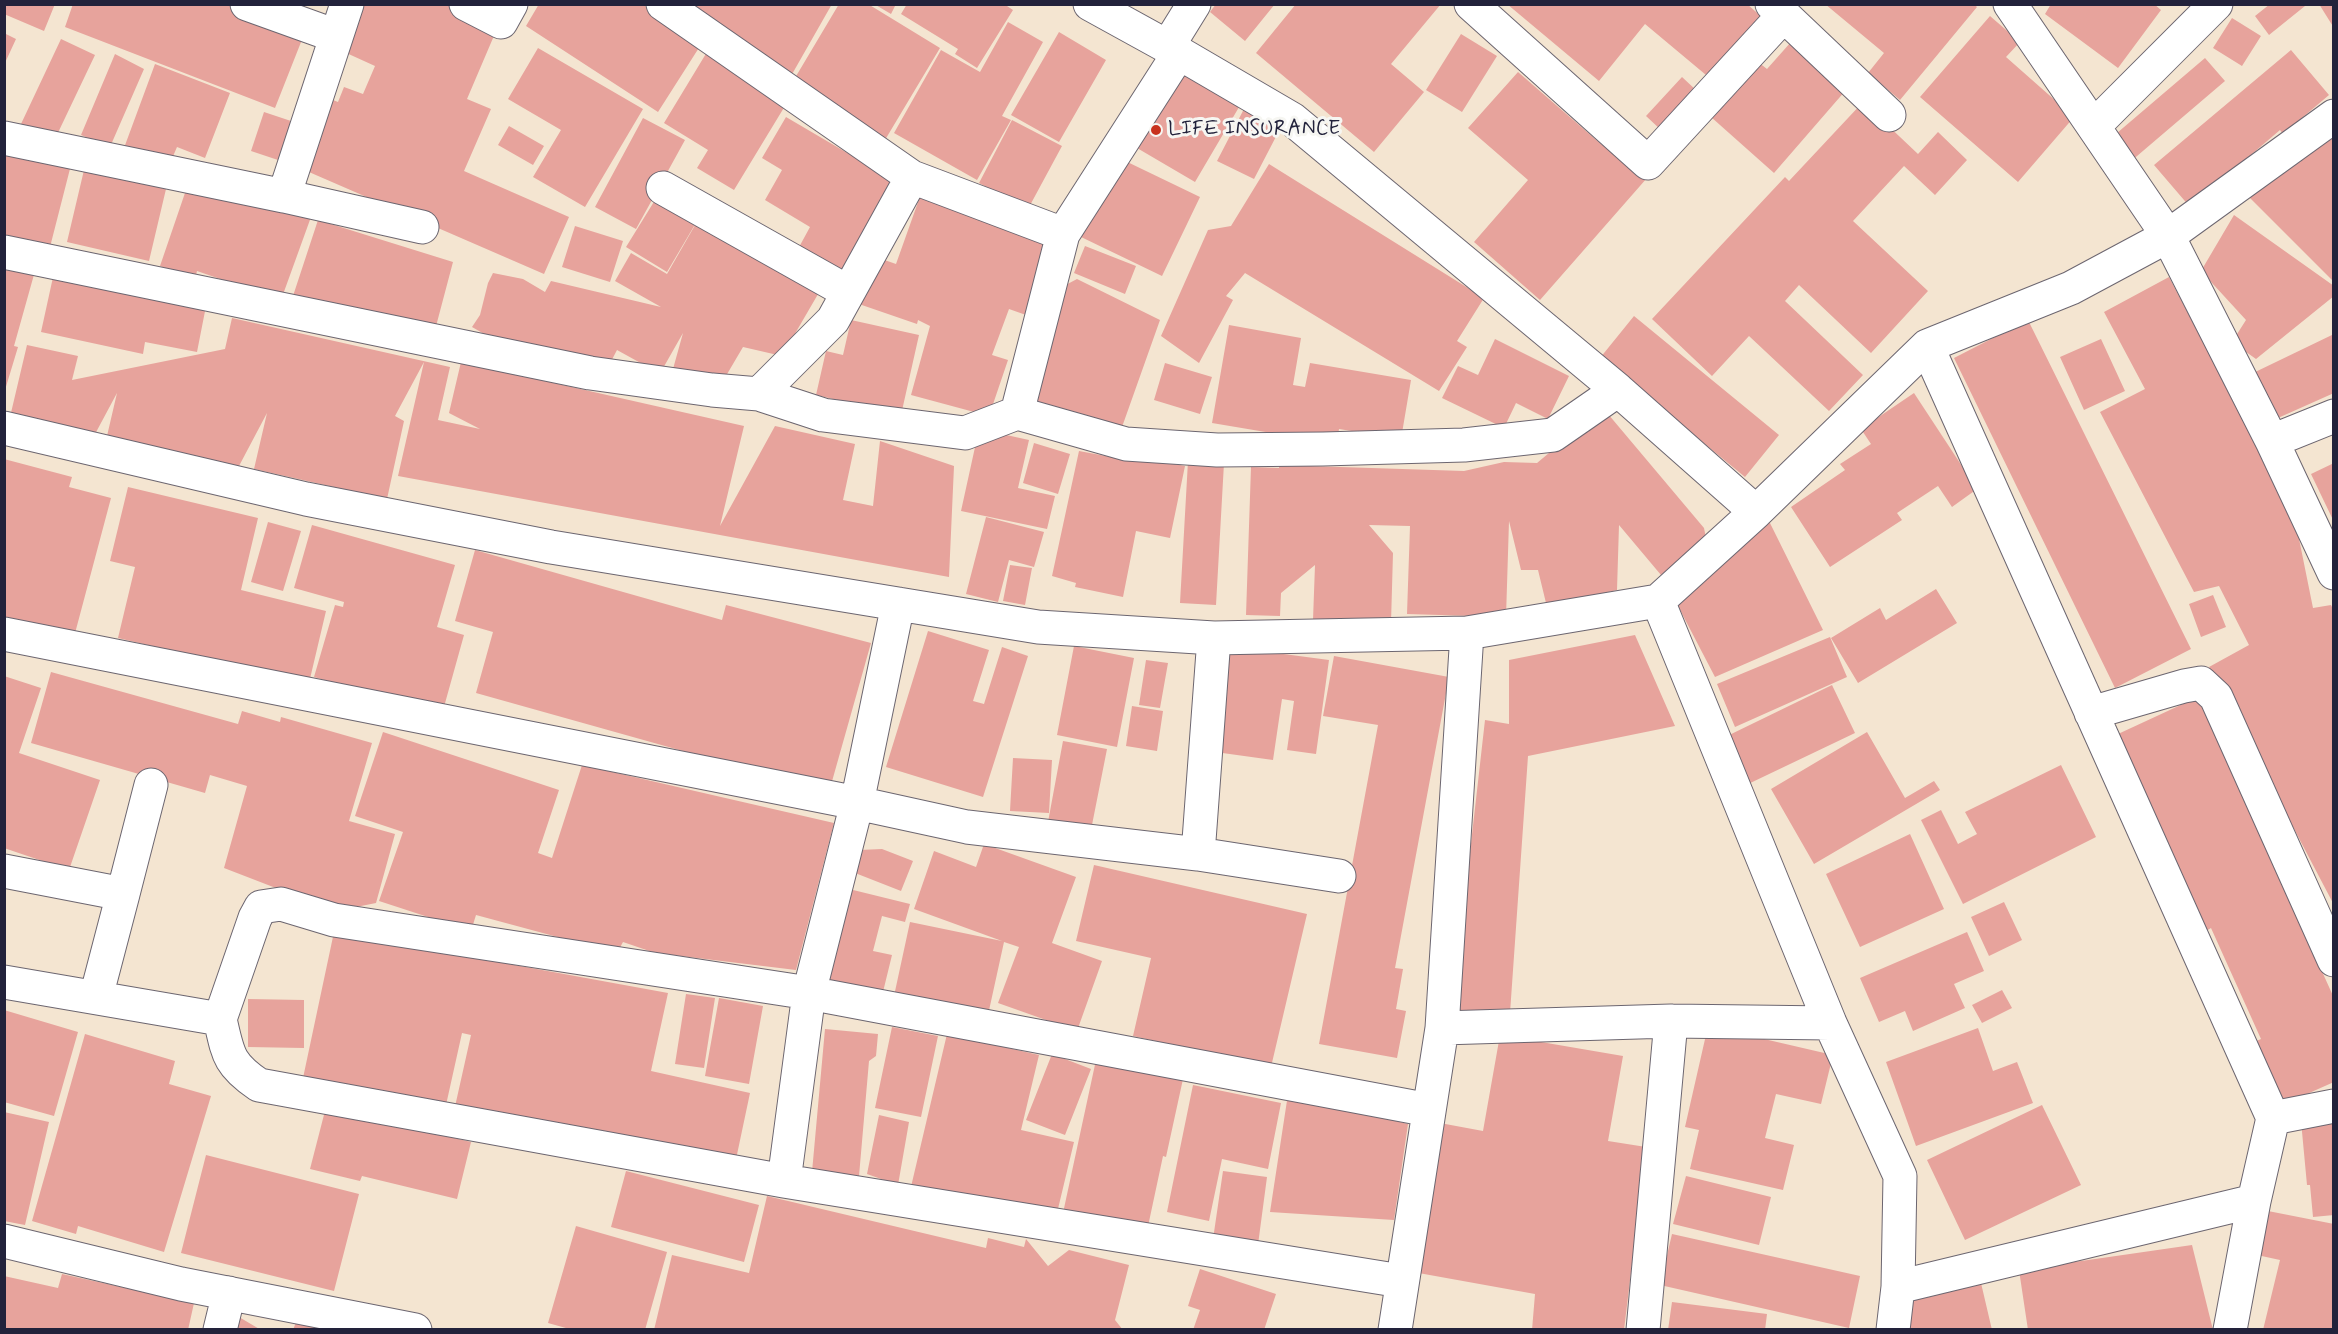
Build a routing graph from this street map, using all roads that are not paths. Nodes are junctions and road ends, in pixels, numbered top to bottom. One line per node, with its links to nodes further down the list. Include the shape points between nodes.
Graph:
1 (247, 4): 12 (street)
2 (347, 4): 12 (street)
3 (466, 4): 4 (street, via 501,22)
4 (511, 4)
5 (663, 4): 18 (street)
6 (1090, 4): 13 (street)
7 (1194, 4): 13 (street)
8 (1471, 4): 11 (street, via 1648,163)
9 (2010, 4): 16 (street)
10 (2216, 4): 16 (street)
11 (1778, 10): 14 (street)
12 (336, 36): 20 (street)
13 (1173, 50): 22 (street); 27 (street, via 1292,119)
14 (1889, 115)
15 (2334, 116): 23 (street)
16 (2094, 126): 23 (street)
17 (4, 138): 20 (street)
18 (912, 177): 22 (street); 25 (street)
19 (663, 188): 25 (street)
20 (284, 196): 21 (street)
21 (422, 227)
22 (1063, 234): 29 (street)
23 (2168, 236): 26 (street, via 2071,288); 32 (street)
24 (4, 252): 28 (street, via 591,373)
25 (848, 292): 28 (street, via 833,320)
26 (1927, 346): 33 (street); 40 (street)
27 (1618, 390): 29 (street, via 1553,435 1464,445 1217,450 1126,444); 33 (street)
28 (759, 394): 29 (street, via 823,415 965,433)
29 (1017, 413)
30 (2334, 416): 32 (street)
31 (4, 428): 36 (street, via 306,499 551,547)
32 (2272, 441): 34 (street)
33 (1756, 512): 35 (street)
34 (2334, 573)
35 (1658, 601): 37 (street); 53 (street)
36 (898, 604): 39 (street, via 1038,627); 42 (street)
37 (1467, 633): 39 (street); 54 (street)
38 (4, 634): 42 (street)
39 (1214, 638): 43 (street)
40 (2091, 713): 47 (street, via 2201,683 2216,697); 57 (street)
41 (151, 785): 46 (street)
42 (857, 802): 43 (street, via 966,827); 49 (street)
43 (1198, 854): 45 (street)
44 (4, 871): 46 (street)
45 (1339, 876)
46 (123, 894): 50 (street)
47 (2334, 960)
48 (4, 982): 50 (street)
49 (809, 993): 51 (street, via 334,920 280,904 261,907 255,918); 56 (street); 58 (street)
50 (96, 998): 51 (street)
51 (220, 1019): 58 (street, via 229,1057 259,1085)
52 (1671, 1021): 53 (street); 54 (street); 67 (street)
53 (1830, 1023): 62 (street, via 1900,1176)
54 (1442, 1028): 56 (street)
55 (2334, 1106): 57 (street)
56 (1429, 1110): 61 (street)
57 (2273, 1118): 59 (street)
58 (784, 1181): 61 (street)
59 (2254, 1201): 62 (street); 69 (street)
60 (4, 1241): 63 (street)
61 (1401, 1281): 66 (street)
62 (1898, 1287): 68 (street)
63 (229, 1293): 64 (street); 65 (street)
64 (220, 1329)
65 (415, 1329)
66 (1395, 1329)
67 (1643, 1329)
68 (1893, 1329)
69 (2230, 1329)

